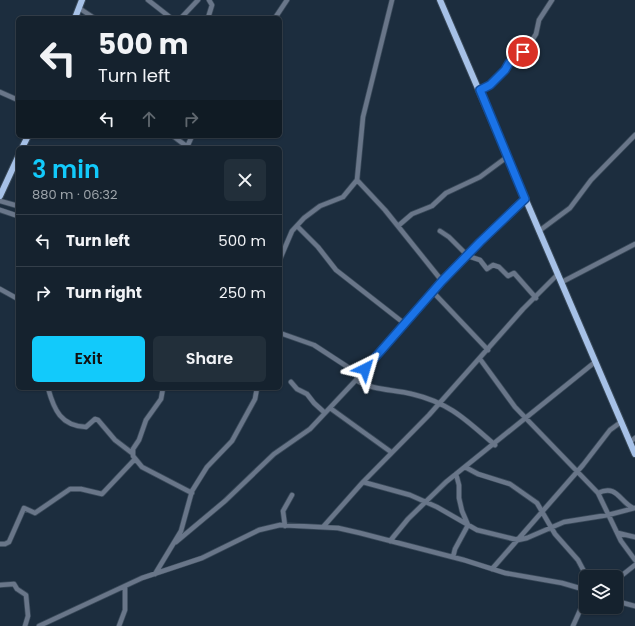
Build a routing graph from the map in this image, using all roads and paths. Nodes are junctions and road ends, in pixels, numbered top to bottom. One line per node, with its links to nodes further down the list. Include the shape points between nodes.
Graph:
1 (82, 0): 9 (main road)
2 (148, 0): 12 (street)
3 (198, 0): 13 (street)
4 (209, 0): 14 (street, via 212,5)
5 (287, 0): 15 (street)
6 (392, 0): 24 (street, via 363,117)
7 (440, 0): 16 (main road)
8 (552, 0): 16 (street, via 539,20 536,34 526,50 509,63 490,85)
9 (79, 8): 10 (main road); 11 (street)
10 (76, 16)
11 (91, 16)
12 (168, 16)
13 (183, 16)
14 (209, 16)
15 (276, 16)
16 (480, 90): 22 (main road)
17 (0, 92): 18 (street)
18 (16, 99)
19 (635, 135): 34 (street, via 591,180 570,208)
20 (176, 138): 21 (street)
21 (186, 146)
22 (507, 158): 26 (main road); 32 (street, via 480,177 446,193 432,206 412,214)
23 (16, 161): 25 (main road)
24 (357, 180): 31 (street, via 344,197 320,206); 32 (street)
25 (0, 196)
26 (525, 199): 34 (main road); 37 (street)
27 (0, 202): 28 (street)
28 (16, 206)
29 (0, 210): 30 (street)
30 (16, 215)
31 (297, 226): 36 (street); 45 (street, via 336,270)
32 (398, 226): 39 (street)
33 (440, 231): 37 (street)
34 (540, 231): 38 (main road)
35 (635, 244): 40 (street)
36 (282, 255)
37 (468, 256): 39 (street); 44 (street, via 480,260 487,268 494,265 499,267 508,276 514,273)
38 (558, 274): 40 (main road); 44 (street)
39 (442, 281): 42 (street)
40 (562, 282): 49 (main road)
41 (0, 289): 43 (street)
42 (433, 292): 45 (street); 47 (street)
43 (16, 297)
44 (536, 298): 47 (street)
45 (405, 324): 50 (street)
46 (282, 334): 50 (street, via 314,345)
47 (488, 350): 48 (street)
48 (480, 359): 56 (street); 59 (street)
49 (595, 362): 59 (street); 60 (main road)
50 (360, 374): 51 (street)
51 (356, 380): 56 (street, via 372,387); 57 (street)
52 (291, 382): 58 (street)
53 (49, 390): 64 (street, via 54,408 65,421 86,426 98,420 115,440)
54 (163, 390): 64 (street, via 161,399 146,420)
55 (257, 390): 71 (street, via 236,435 207,467)
56 (440, 402): 62 (street, via 461,416); 63 (street)
57 (330, 408): 58 (street); 63 (street)
58 (326, 413): 86 (street, via 310,430 274,454 225,501)
59 (526, 418): 62 (street); 68 (street)
60 (621, 422): 61 (main road); 68 (street, via 610,430)
61 (632, 440): 65 (main road)
62 (494, 445): 67 (street)
63 (391, 452): 70 (street)
64 (132, 454): 66 (street)
65 (635, 454)
66 (135, 459): 71 (street, via 146,470); 87 (street, via 102,494 70,489 35,512 24,508 9,542)
67 (465, 466): 69 (street); 76 (street, via 473,472 516,487 534,500)
68 (577, 471): 72 (street); 76 (street)
69 (456, 474): 74 (street); 78 (street, via 460,485 462,511)
70 (363, 482): 74 (street, via 396,490); 80 (street)
71 (192, 493): 86 (street)
72 (598, 493): 75 (street, via 606,489 612,491); 77 (street)
73 (292, 495): 79 (street, via 283,511 282,519)
74 (425, 502): 78 (street); 85 (street)
75 (634, 508): 77 (street)
76 (543, 511): 81 (street); 84 (street)
77 (608, 515): 81 (street, via 564,522); 82 (street)
78 (468, 525): 84 (street); 88 (street)
79 (285, 526): 80 (street); 93 (street, via 270,526 259,530 202,558)
80 (323, 527): 85 (street, via 338,528)
81 (551, 528): 84 (street); 92 (street)
82 (618, 533): 83 (street); 89 (street)
83 (635, 537)
84 (518, 540): 91 (street)
85 (390, 541): 88 (street)
86 (176, 542): 93 (street)
87 (0, 544)
88 (453, 557): 91 (street)
89 (635, 560)
90 (635, 565): 94 (street)
91 (492, 569): 97 (street)
92 (583, 570)
93 (155, 574): 96 (street)
94 (623, 574)
95 (0, 585): 101 (street, via 14,584 26,595 28,616)
96 (125, 587): 102 (street); 103 (street, via 125,610)
97 (579, 588)
98 (623, 603): 99 (street)
99 (635, 606)
100 (579, 613): 104 (street)
101 (25, 626)
102 (39, 626)
103 (119, 626)
104 (573, 626)

